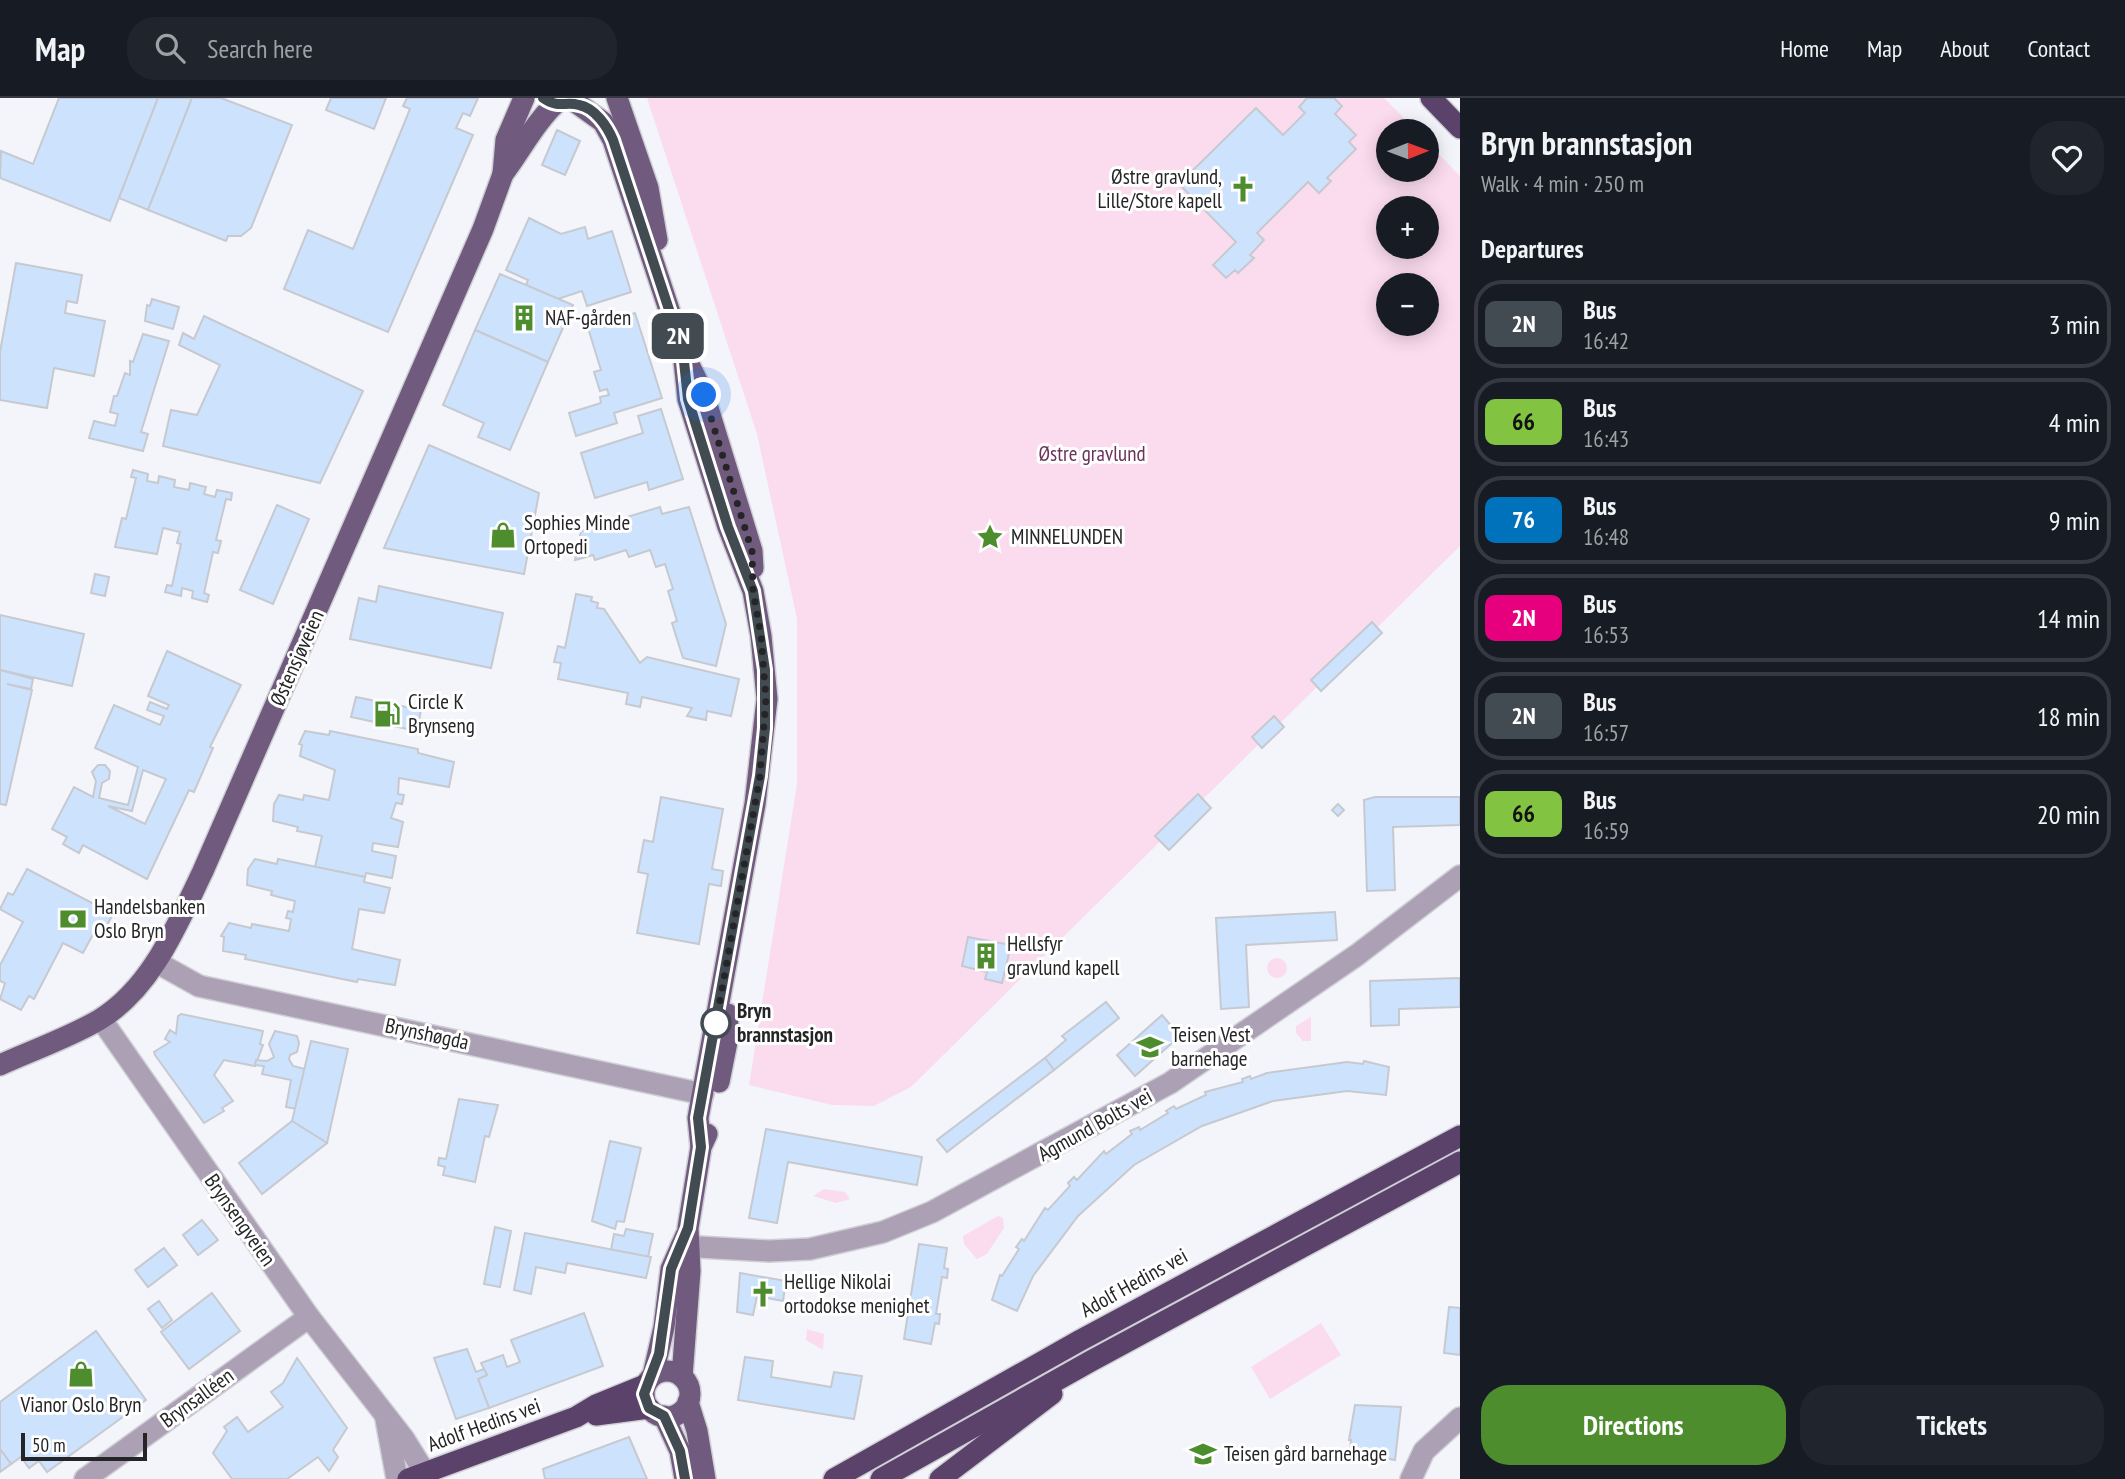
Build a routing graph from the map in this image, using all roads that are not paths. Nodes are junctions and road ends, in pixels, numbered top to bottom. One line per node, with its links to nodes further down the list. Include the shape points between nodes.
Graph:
1 (524, 98): 7 (main road, Østensjøveien, via 506,140)
2 (617, 98): 8 (main road, via 648,188)
3 (1431, 98): 6 (highway)
4 (549, 101): 5 (main road, Østensjøveien); 7 (main road, Østensjøveien)
5 (582, 101): 8 (main road, via 609,131)
6 (1460, 128)
7 (503, 174): 11 (main road, Østensjøveien, via 436,340 208,860)
8 (667, 297): 10 (main road, via 683,352 704,395 752,551 765,670 765,728)
9 (1460, 876): 18 (street, Agmund Bolts vei, via 1329,975 1170,1083 932,1212 883,1232 810,1249 769,1251)
10 (731, 941): 14 (main road); 16 (main road, via 727,1042 712,1120)
11 (156, 962): 12 (main road, Østensjøveien); 14 (street, Brynshøgda, via 199,986)
12 (101, 1019): 13 (main road, Østensjøveien); 19 (street, Brynsengveien)
13 (0, 1065)
14 (703, 1094): 16 (main road, via 698,1118)
15 (1460, 1136): 33 (highway, Adolf Hedins vei)
16 (701, 1147): 18 (main road)
17 (1460, 1163): 20 (highway)
18 (686, 1240): 21 (main road, via 691,1271); 22 (main road, via 671,1269 664,1327)
19 (309, 1317): 25 (street, Brynsengveien); 29 (street, Brynsalléen)
20 (1091, 1361): 34 (highway); 35 (highway)
21 (682, 1377): 22 (main road, via 669,1370); 23 (main road, via 689,1387)
22 (649, 1380): 24 (main road, via 644,1394); 26 (highway, Adolf Hedins vei)
23 (688, 1402): 24 (main road, via 680,1412); 32 (main road)
24 (657, 1412): 26 (highway, Adolf Hedins vei); 31 (main road, via 680,1451)
25 (386, 1417): 28 (street, Brynsengveien, via 418,1457); 30 (street, Brynsengveien)
26 (576, 1417): 28 (highway, Adolf Hedins vei)
27 (1460, 1418): 36 (street, via 1423,1451)
28 (417, 1476)
29 (85, 1479)
30 (397, 1479)
31 (685, 1479)
32 (705, 1479)
33 (834, 1479)
34 (881, 1479)
35 (940, 1479)
36 (1411, 1479)

